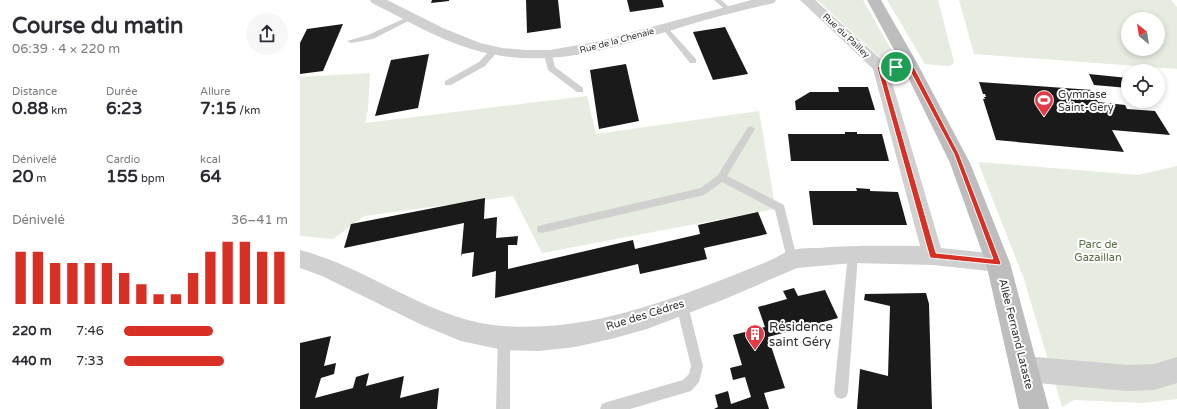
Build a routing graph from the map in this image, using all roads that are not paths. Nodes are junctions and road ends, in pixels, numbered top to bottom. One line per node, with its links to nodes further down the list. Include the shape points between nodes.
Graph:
1 (377, 0): 7 (street, Rue de la Chenaie)
2 (717, 0): 6 (lane)
3 (769, 0): 6 (street, Rue de la Chenaie)
4 (807, 0): 13 (street, Rue du Pailley)
5 (874, 0): 14 (street, Allée Fernand Lataste)
6 (728, 9): 8 (street, Rue de la Chenaie)
7 (412, 17): 9 (lane, via 370,37); 10 (street, Rue de la Chenaie, via 476,46)
8 (664, 27): 11 (street, Rue de la Chenaie, via 600,47); 12 (lane)
9 (351, 41)
10 (494, 50): 11 (street, Rue de la Chenaie); 15 (lane, via 482,64)
11 (548, 54): 16 (lane, via 551,68)
12 (692, 61)
13 (880, 67): 14 (street, Rue du Pailley); 21 (street)
14 (911, 67): 24 (street, Allée Fernand Lataste, via 956,154)
15 (448, 83)
16 (580, 90)
17 (751, 129): 18 (lane)
18 (721, 177): 19 (lane, via 704,191); 23 (lane, via 780,208)
19 (542, 229)
20 (853, 254): 21 (street, Rue des Cèdres); 23 (street, Rue des Cèdres); 29 (lane)
21 (933, 256): 24 (street, Rue des Cèdres)
22 (300, 259): 26 (street, Rue des Cèdres, via 335,272 456,329)
23 (792, 259): 25 (street, Rue des Cèdres)
24 (998, 263): 27 (street, Allée Fernand Lataste)
25 (682, 305): 26 (street, Rue des Cèdres, via 611,327 550,339); 31 (lane, via 697,366 692,383)
26 (504, 338): 30 (lane)
27 (1025, 369): 28 (street, via 1128,378 1154,377); 32 (street, Allée Fernand Lataste)
28 (1177, 370)
29 (840, 392)
30 (503, 409)
31 (607, 409)
32 (1034, 409)

